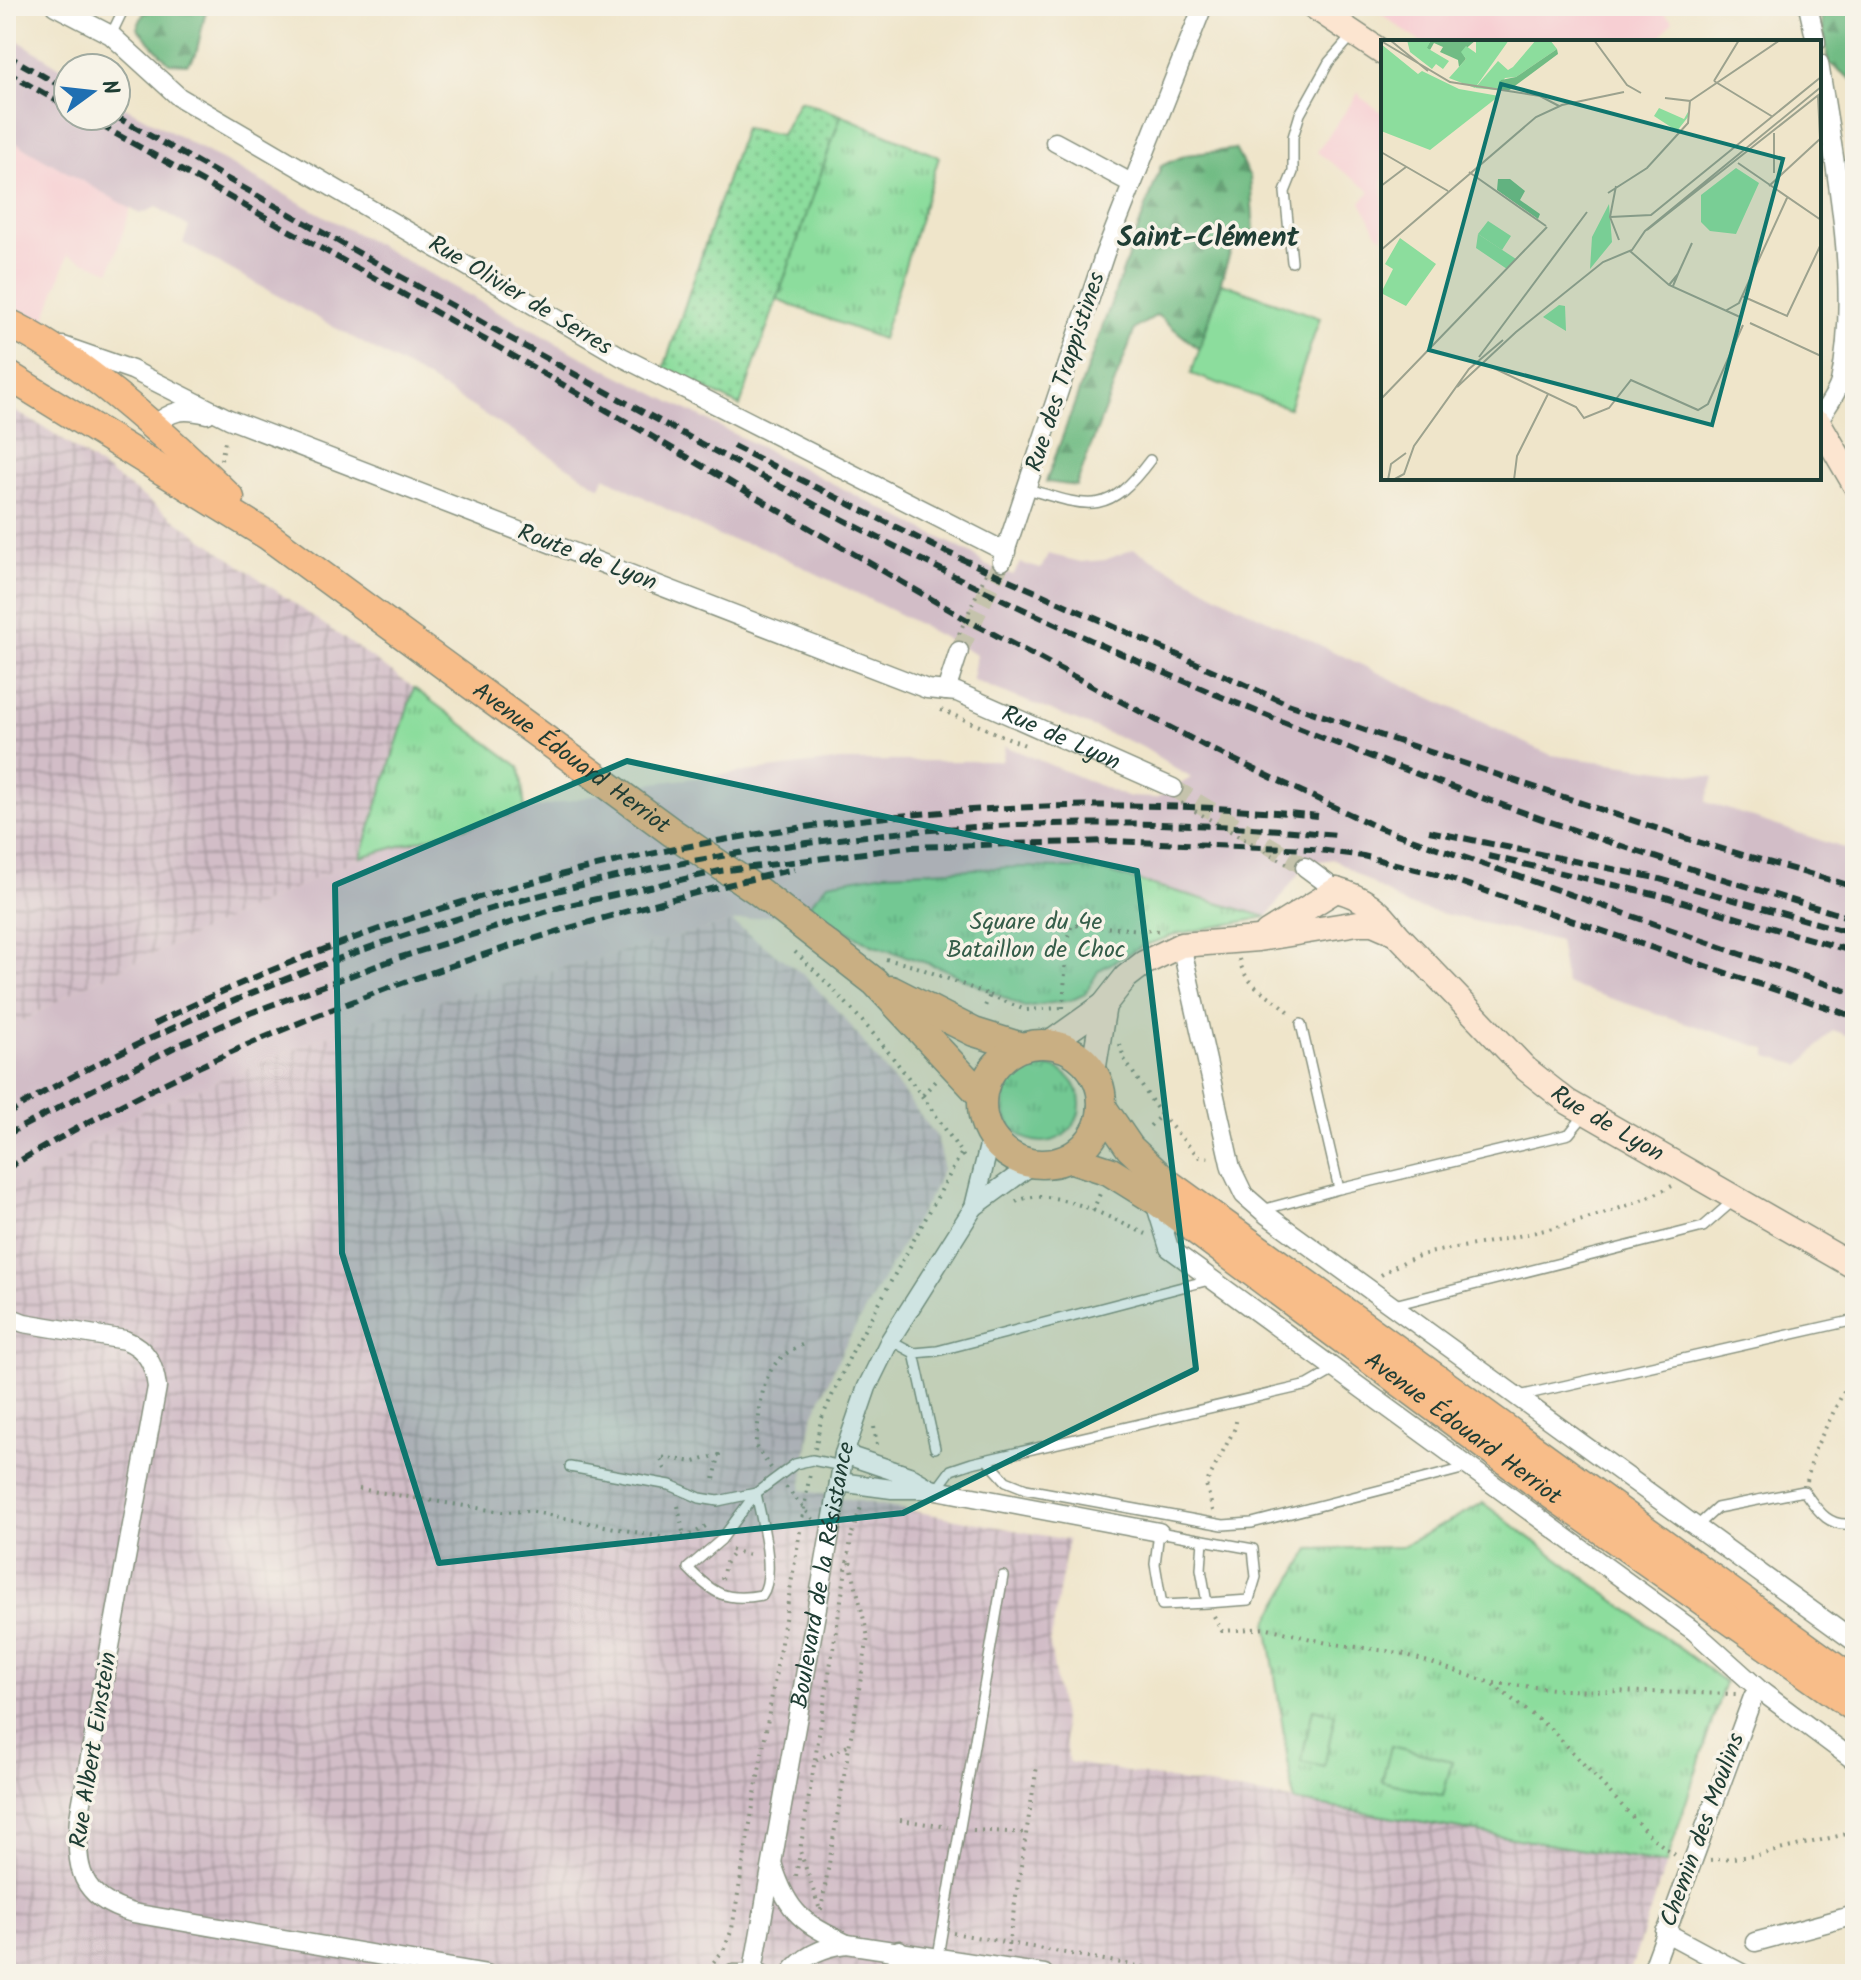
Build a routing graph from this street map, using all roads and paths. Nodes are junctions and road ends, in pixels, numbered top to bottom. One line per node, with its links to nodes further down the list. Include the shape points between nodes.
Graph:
1 (55, 6): 7 (street, Rue Olivier de Serres)
2 (125, 6): 7 (lane)
3 (1203, 6): 12 (street, Rue des Trappistines)
4 (1313, 6): 6 (main road)
5 (1808, 6): 8 (street)
6 (1354, 33): 9 (main road); 13 (lane, via 1329,62 1293,137 1293,172 1285,192)
7 (111, 35): 26 (street, Rue Olivier de Serres, via 179,97 622,357)
8 (1816, 40)
9 (1381, 52)
10 (1821, 79): 17 (street, via 1847,281 1840,382)
11 (1055, 142): 12 (street)
12 (1131, 183): 24 (street, Rue des Trappistines)
13 (1292, 262)
14 (6, 322): 15 (main road, Avenue Édouard Herriot)
15 (40, 338): 18 (street, Route de Lyon, via 132,370); 20 (main road, Avenue Édouard Herriot)
16 (7, 377): 25 (main road, Avenue Édouard Herriot)
17 (1821, 417)
18 (229, 419): 20 (street, Route de Lyon, via 187,409 170,411); 22 (path); 28 (street, Route de Lyon, via 927,689)
19 (1821, 425): 23 (main road)
20 (152, 427): 22 (main road, Avenue Édouard Herriot)
21 (1150, 460): 24 (lane, via 1127,490 1108,501 1075,503)
22 (216, 484): 25 (main road, Avenue Édouard Herriot)
23 (1855, 485)
24 (1028, 489): 26 (street, Rue des Trappistines)
25 (267, 535): 38 (main road, Avenue Édouard Herriot, via 758,891)
26 (1004, 556)
27 (959, 651): 28 (street)
28 (946, 691): 29 (street, Rue de Lyon)
29 (1173, 788)
30 (1305, 867): 31 (street, Rue de Lyon)
31 (1336, 890): 32 (main road, via 1337,910); 33 (main road, Rue de Lyon, via 1356,895 1382,913); 34 (main road)
32 (1324, 928): 33 (main road, via 1373,923); 34 (main road)
33 (1396, 933): 47 (main road, Rue de Lyon, via 1526,1069)
34 (1246, 940): 36 (main road); 42 (path, via 1242,970 1251,986 1278,1000)
35 (784, 942): 51 (path, via 841,994 923,1095)
36 (1181, 945): 39 (path, via 1159,932 1072,925 1067,938 1067,1007 1025,1010); 40 (main road, via 1126,977); 52 (street)
37 (917, 967): 39 (path)
38 (875, 982): 43 (main road, Avenue Édouard Herriot, via 974,1032); 45 (main road, Avenue Édouard Herriot)
39 (990, 995): 41 (path)
40 (1103, 1016): 43 (main road); 44 (main road); 48 (path)
41 (979, 1019)
42 (1301, 1024): 58 (lane)
43 (1036, 1046): 44 (main road, via 1066,1049); 45 (main road, via 995,1066)
44 (1093, 1072): 46 (main road)
45 (982, 1096): 49 (main road)
46 (1102, 1107): 53 (main road, via 1093,1137); 101 (main road, Avenue Édouard Herriot, via 1130,1148 1166,1182)
47 (1586, 1113): 56 (main road, Rue de Lyon); 58 (lane, via 1569,1134)
48 (1161, 1115): 50 (path); 52 (path, via 1199,1157)
49 (991, 1137): 54 (main road, via 1017,1159); 62 (street, Boulevard de la Résistance)
50 (1138, 1138)
51 (961, 1154): 55 (path); 79 (path, via 847,1361 821,1420)
52 (1228, 1156): 63 (street, via 1244,1195)
53 (1069, 1158): 54 (main road); 59 (main road, Avenue Édouard Herriot, via 1109,1171)
54 (1033, 1164): 62 (street, Boulevard de la Résistance)
55 (968, 1165)
56 (1692, 1176): 60 (main road, Rue de Lyon); 68 (path, via 1633,1206 1409,1256)
57 (1104, 1183): 64 (path)
58 (1339, 1189): 63 (lane)
59 (1154, 1199): 65 (street); 104 (main road, Avenue Édouard Herriot, via 1552,1495)
60 (1734, 1200): 66 (main road, Rue de Lyon); 69 (lane, via 1703,1227)
61 (1011, 1204): 64 (path, via 1032,1194)
62 (974, 1207): 72 (street, Boulevard de la Résistance)
63 (1262, 1210): 68 (street)
64 (1093, 1211): 65 (path)
65 (1167, 1243): 67 (street)
66 (1855, 1267)
67 (1212, 1279): 73 (lane); 74 (street)
68 (1366, 1285): 69 (street)
69 (1394, 1305): 76 (street)
70 (6, 1316): 124 (street, Rue Albert Einstein, via 125,1340 138,1345 155,1369 157,1387 79,1818 76,1858 91,1889 110,1907 133,1913)
71 (1855, 1320): 76 (lane)
72 (890, 1340): 73 (lane); 83 (street, Boulevard de la Résistance, via 867,1387)
73 (914, 1353): 78 (lane)
74 (1337, 1368): 77 (lane, via 1308,1385); 81 (street)
75 (1855, 1384): 86 (path, via 1846,1387 1814,1451)
76 (1517, 1396): 92 (street)
77 (1238, 1402): 80 (lane); 91 (path, via 1235,1428 1206,1484)
78 (935, 1448)
79 (812, 1460): 83 (lane); 87 (lane, via 795,1464); 125 (path, via 732,1929 724,1950)
80 (987, 1460): 85 (lane, via 951,1470); 91 (lane, via 1006,1481 1026,1489)
81 (1471, 1466): 91 (lane, via 1252,1523); 103 (street, via 1694,1631)
82 (570, 1467): 87 (lane, via 670,1485 718,1501)
83 (842, 1467): 85 (street); 85 (street, via 909,1476); 110 (street, Boulevard de la Résistance)
84 (359, 1489): 95 (path, via 502,1512 529,1511 670,1539)
85 (934, 1490): 93 (street)
86 (1804, 1491): 89 (lane, via 1822,1516 1841,1526); 92 (lane, via 1717,1508)
87 (756, 1493): 87 (lane, via 721,1540 688,1568 711,1592 762,1595 770,1574)
88 (678, 1506): 95 (path)
89 (1855, 1523)
90 (709, 1524): 95 (path)
91 (1217, 1524)
92 (1696, 1527): 100 (street)
93 (1159, 1532): 96 (lane); 99 (lane, via 1155,1564 1162,1605)
94 (852, 1533): 97 (path)
95 (684, 1537)
96 (1203, 1540): 99 (lane); 99 (lane, via 1253,1549 1256,1577 1249,1600)
97 (850, 1559): 105 (path, via 868,1637); 106 (path)
98 (1003, 1576): 114 (lane)
99 (1207, 1603): 102 (path, via 1222,1631 1268,1628 1401,1653)
100 (1855, 1642)
101 (1855, 1682)
102 (1491, 1683): 103 (path, via 1563,1690); 111 (path, via 1552,1730 1651,1837)
103 (1757, 1694): 107 (street); 111 (street, Chemin des Moulins)
104 (1855, 1708)
105 (850, 1745): 106 (path); 112 (path)
106 (816, 1760): 112 (path, via 800,1851)
107 (1855, 1761)
108 (1037, 1766): 117 (path)
109 (1855, 1832): 111 (path, via 1754,1856)
110 (771, 1862): 118 (street, via 781,1892 801,1920); 123 (street, Boulevard de la Résistance)
111 (1689, 1862): 115 (street, Chemin des Moulins)
112 (821, 1912): 118 (path)
113 (1855, 1915): 116 (street)
114 (942, 1931): 117 (path); 120 (lane)
115 (1665, 1932): 131 (street, Chemin des Moulins); 132 (street)
116 (1755, 1942)
117 (1009, 1943): 122 (path); 130 (path)
118 (847, 1944): 119 (street); 127 (street, via 807,1957)
119 (899, 1950): 120 (street); 128 (street)
120 (938, 1956): 122 (street)
121 (1855, 1964): 133 (path)
122 (1003, 1967): 129 (street)
123 (758, 1973): 126 (street)
124 (487, 1974)
125 (703, 1974)
126 (733, 1974)
127 (790, 1974)
128 (896, 1974)
129 (1044, 1974)
130 (1182, 1974)
131 (1651, 1974)
132 (1743, 1974)
133 (1822, 1974)

